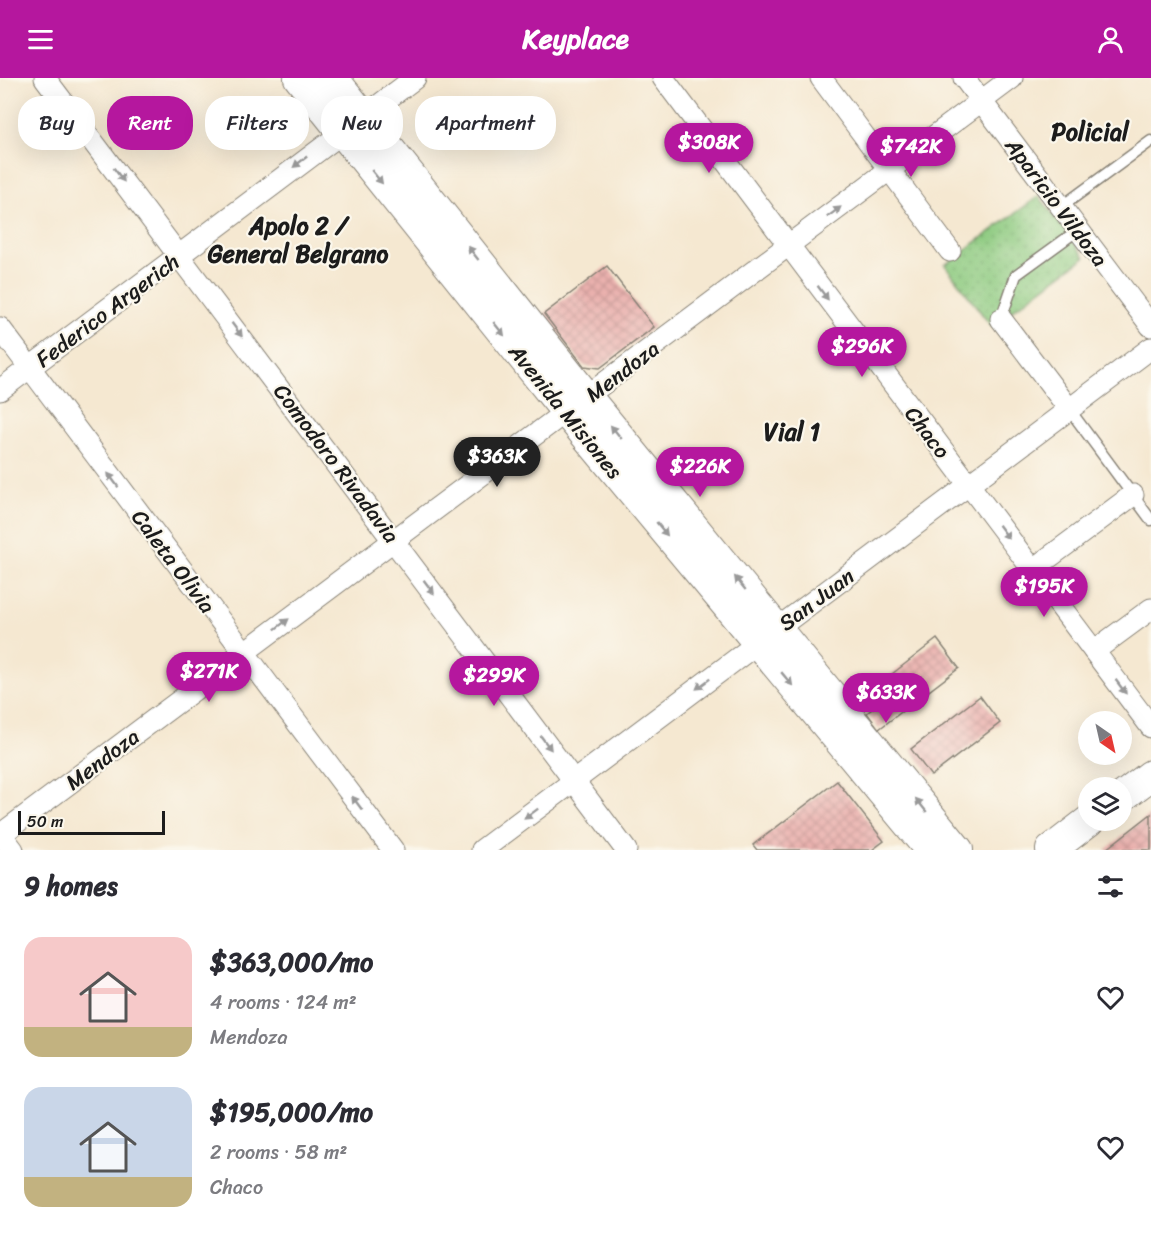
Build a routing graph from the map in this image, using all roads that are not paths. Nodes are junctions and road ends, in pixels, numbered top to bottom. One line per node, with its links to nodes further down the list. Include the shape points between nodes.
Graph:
1 (45, 78): 21 (street, Comodoro Rivadavia, one-way to 21)
2 (299, 78): 11 (main road, Avenida Misiones)
3 (333, 78): 9 (main road, Avenida Misiones)
4 (415, 78): 10 (street, Federico Argerich)
5 (663, 78): 19 (street, Chaco)
6 (820, 78): 16 (street)
7 (964, 78): 12 (street, Aparicio Vildoza)
8 (1012, 78): 12 (street, Mendoza)
9 (340, 96)
10 (390, 96)
11 (321, 97)
12 (981, 101): 16 (street, Mendoza); 17 (street, Aparicio Vildoza)
13 (1151, 141): 17 (lane)
14 (321, 148): 21 (street, Federico Argerich, one-way to 21)
15 (373, 150): 28 (main road, Avenida Misiones)
16 (889, 170): 19 (street, Mendoza, one-way to 16); 20 (street)
17 (1061, 207): 18 (street, Aparicio Vildoza)
18 (1078, 230): 22 (lane, via 1016,275); 23 (street, Aparicio Vildoza)
19 (788, 247): 28 (street, Mendoza); 30 (street, Chaco, one-way to 30)
20 (950, 251)
21 (180, 255): 26 (street, Federico Argerich); 33 (street, Comodoro Rivadavia, one-way to 33)
22 (1001, 319): 29 (street)
23 (1151, 326)
24 (0, 328): 26 (street, Caleta Olivia)
25 (1151, 348): 29 (street, San Juan)
26 (29, 368): 27 (street, Federico Argerich); 38 (street, Caleta Olivia, one-way to 26)
27 (0, 390)
28 (577, 405): 33 (street, Mendoza); 36 (main road, Avenida Misiones)
29 (1069, 410): 30 (street, San Juan); 31 (lane)
30 (969, 485): 34 (street, Chaco, one-way to 34); 36 (street, San Juan)
31 (1133, 495): 32 (lane); 34 (street)
32 (1151, 520)
33 (394, 540): 38 (street, Mendoza, one-way to 33); 41 (street, Comodoro Rivadavia, one-way to 41)
34 (1032, 570): 37 (street, Chaco)
35 (1151, 609): 37 (street)
36 (767, 636): 41 (street, San Juan, one-way to 41); 48 (main road, Avenida Misiones, one-way to 48); 49 (main road, Avenida Misiones, one-way to 36)
37 (1094, 651): 39 (street, Chaco, one-way to 39)
38 (243, 653): 44 (street, Mendoza); 45 (street, Caleta Olivia, one-way to 38)
39 (1151, 727)
40 (1151, 775): 42 (main road)
41 (574, 781): 46 (street, San Juan, one-way to 46); 47 (street, Comodoro Rivadavia)
42 (1132, 789)
43 (1078, 829): 50 (main road)
44 (4, 838)
45 (393, 850)
46 (482, 850)
47 (626, 850)
48 (930, 850)
49 (958, 850)
50 (1051, 850)

